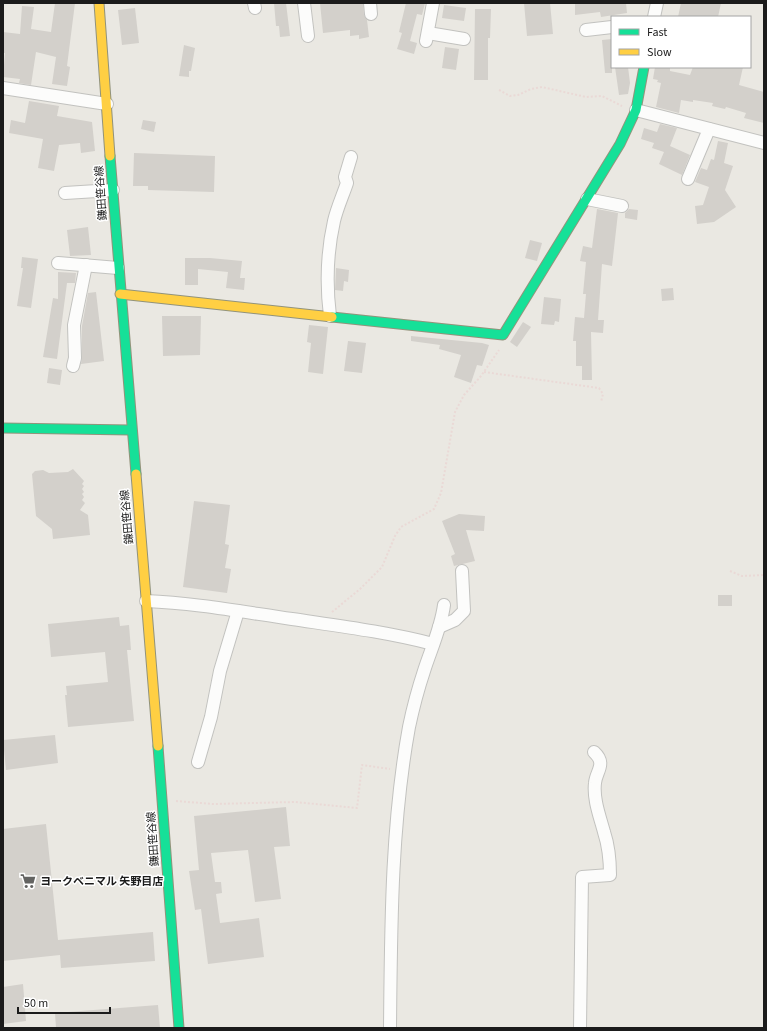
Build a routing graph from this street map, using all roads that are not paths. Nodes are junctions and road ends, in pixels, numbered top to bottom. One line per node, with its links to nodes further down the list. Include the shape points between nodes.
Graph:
1 (99, 3): 12 (street, 鎌田笹谷線)
2 (304, 3): 8 (street)
3 (433, 3): 9 (street, via 427,37)
4 (656, 3): 5 (street)
5 (654, 16)
6 (611, 27): 7 (street)
7 (586, 30)
8 (308, 36)
9 (464, 39)
10 (644, 68): 13 (street)
11 (3, 88): 12 (street)
12 (107, 104): 18 (street, 鎌田笹谷線)
13 (636, 110): 14 (street); 20 (street, via 620,144)
14 (709, 129): 15 (street); 17 (street)
15 (764, 143)
16 (351, 157): 26 (street, via 345,177 347,183 334,220 328,262)
17 (688, 179)
18 (113, 190): 19 (street); 24 (street, 鎌田笹谷線)
19 (65, 193)
20 (587, 199): 21 (street); 26 (street, via 503,335)
21 (622, 206)
22 (58, 263): 23 (street)
23 (86, 265): 24 (street); 27 (street, via 74,325)
24 (118, 268): 25 (street, 鎌田笹谷線)
25 (120, 294): 26 (street); 29 (street, 鎌田笹谷線)
26 (330, 316)
27 (73, 366)
28 (3, 428): 29 (street)
29 (131, 430): 31 (street, 鎌田笹谷線)
30 (462, 571): 34 (street, via 464,611 455,620)
31 (146, 601): 33 (street); 38 (street, 鎌田笹谷線)
32 (444, 605): 34 (street)
33 (238, 611): 35 (street, via 402,636); 37 (street, via 220,671 211,717)
34 (440, 627): 35 (street)
35 (434, 644): 39 (street, via 413,708 396,830)
36 (594, 752): 40 (street, via 601,764 595,782 596,798 610,855 610,875 582,877)
37 (198, 762)
38 (179, 1028)
39 (390, 1028)
40 (580, 1028)

